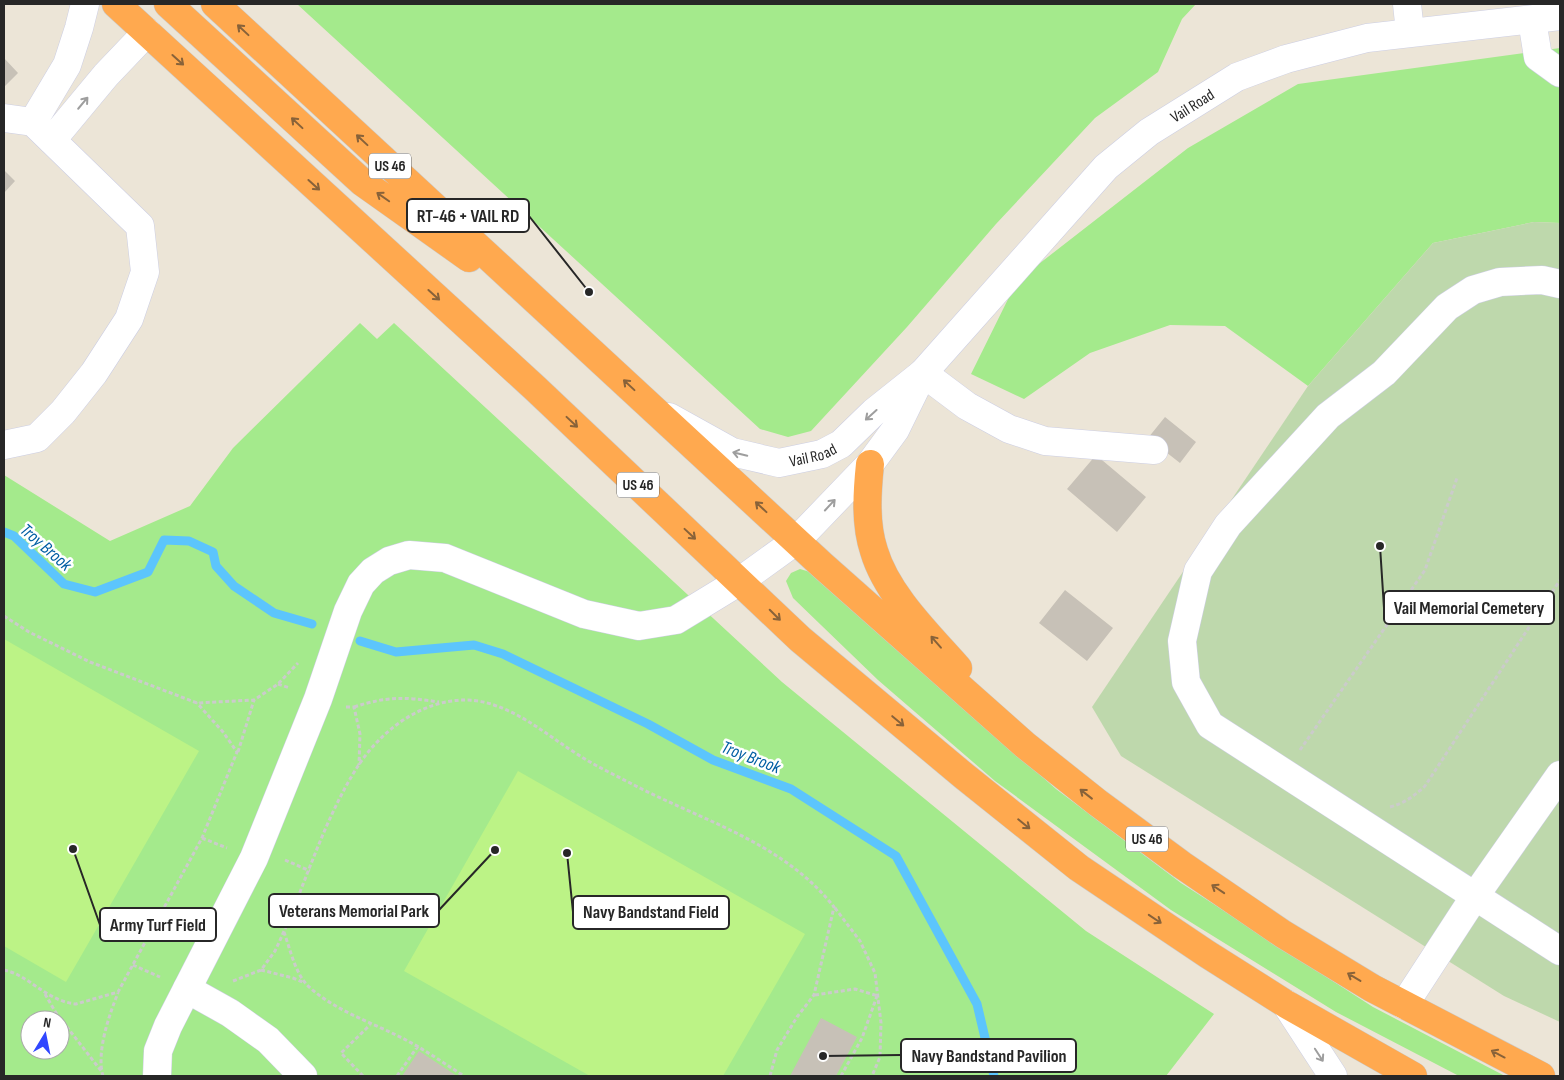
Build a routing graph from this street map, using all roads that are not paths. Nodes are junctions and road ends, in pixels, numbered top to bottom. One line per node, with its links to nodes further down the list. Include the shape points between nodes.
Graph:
1 (85, 4): 12 (street)
2 (116, 4): 8 (highway, US 46)
3 (168, 4): 14 (highway, one-way to 3, via 362,182)
4 (215, 4): 14 (highway, US 46, one-way to 4)
5 (1407, 4): 9 (street)
6 (1560, 16): 7 (street, Vail Road)
7 (1532, 20): 9 (street, Vail Road); 10 (street, via 1538,56)
8 (147, 32): 12 (street, one-way to 8, via 106,75); 21 (highway, US 46, one-way to 21)
9 (1410, 32): 15 (street, Vail Road, via 1367,38 1286,59 1237,78 1149,132 1106,166)
10 (1560, 73)
11 (4, 118): 12 (street)
12 (43, 131): 17 (street, via 140,226 145,272 129,319 94,373 63,412 37,438)
13 (1560, 284): 24 (street, via 1542,280 1500,282 1473,290 1448,307 1384,373 1328,416 1228,525 1198,571 1182,642 1186,682 1210,725)
14 (565, 327): 16 (highway, US 46, one-way to 14)
15 (923, 373): 16 (street, Vail Road, one-way to 16, via 840,444 817,456 779,464 732,452); 18 (street, via 967,406 1009,429 1045,441); 19 (street, Vail Road, via 896,430)
16 (656, 411): 20 (highway, US 46, one-way to 16)
17 (4, 445)
18 (1154, 450)
19 (870, 464): 20 (street, Vail Road, one-way to 19); 22 (highway, one-way to 19, via 904,605 883,570 874,552 868,523)
20 (797, 540): 21 (street, Vail Road); 22 (highway, US 46)
21 (740, 581): 26 (street, Vail Road, via 676,620 639,626 584,614 445,558 409,554 372,571 361,584 348,610 308,723 254,858); 27 (highway, US 46, one-way to 27, via 800,639 1079,868)
22 (1025, 745): 28 (highway, US 46, one-way to 22, via 1283,934 1189,870)
23 (1560, 775): 24 (street)
24 (1475, 896): 25 (street); 28 (street)
25 (1560, 951)
26 (187, 989): 29 (street, Vail Road, via 158,1051); 30 (street, via 230,1013 268,1040)
27 (1286, 1004): 31 (street, one-way to 31); 32 (highway, US 46)
28 (1404, 1005): 33 (highway, US 46, one-way to 28)
29 (157, 1076)
30 (303, 1076)
31 (1333, 1076)
32 (1413, 1076)
33 (1541, 1076)

